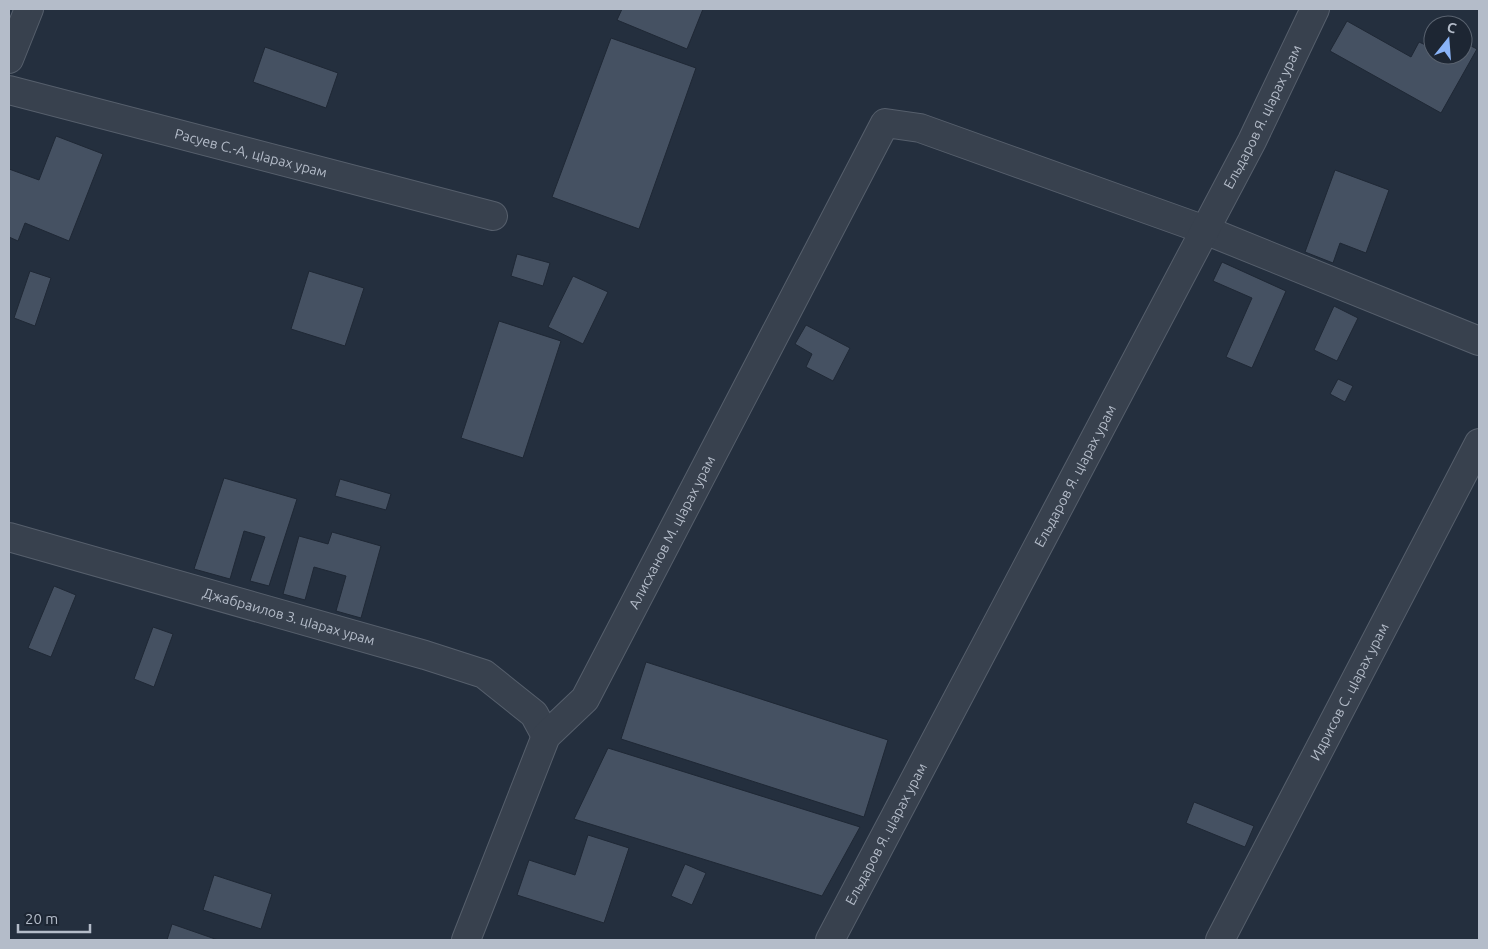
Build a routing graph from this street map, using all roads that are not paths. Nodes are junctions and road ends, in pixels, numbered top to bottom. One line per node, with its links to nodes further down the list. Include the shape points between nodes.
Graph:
1 (29, 9): 3 (street)
2 (1315, 9): 6 (street, Ельдаров Я. цIарах урам, via 1252,141)
3 (9, 60)
4 (9, 90): 5 (street, Расуев С.-А, цIарах урам)
5 (493, 216)
6 (1204, 230): 7 (street); 10 (street, Алисханов М. цIарах урам, via 920,128 886,123 585,699); 12 (street, Ельдаров Я. цIарах урам)
7 (1479, 341)
8 (1479, 443): 13 (street, Идрисов С. цIарах урам)
9 (9, 537): 10 (street, Джабраилов З. цIарах урам, via 484,674 534,714)
10 (546, 736): 11 (street, Алисханов М. цIарах урам)
11 (466, 940)
12 (830, 940)
13 (1220, 940)

